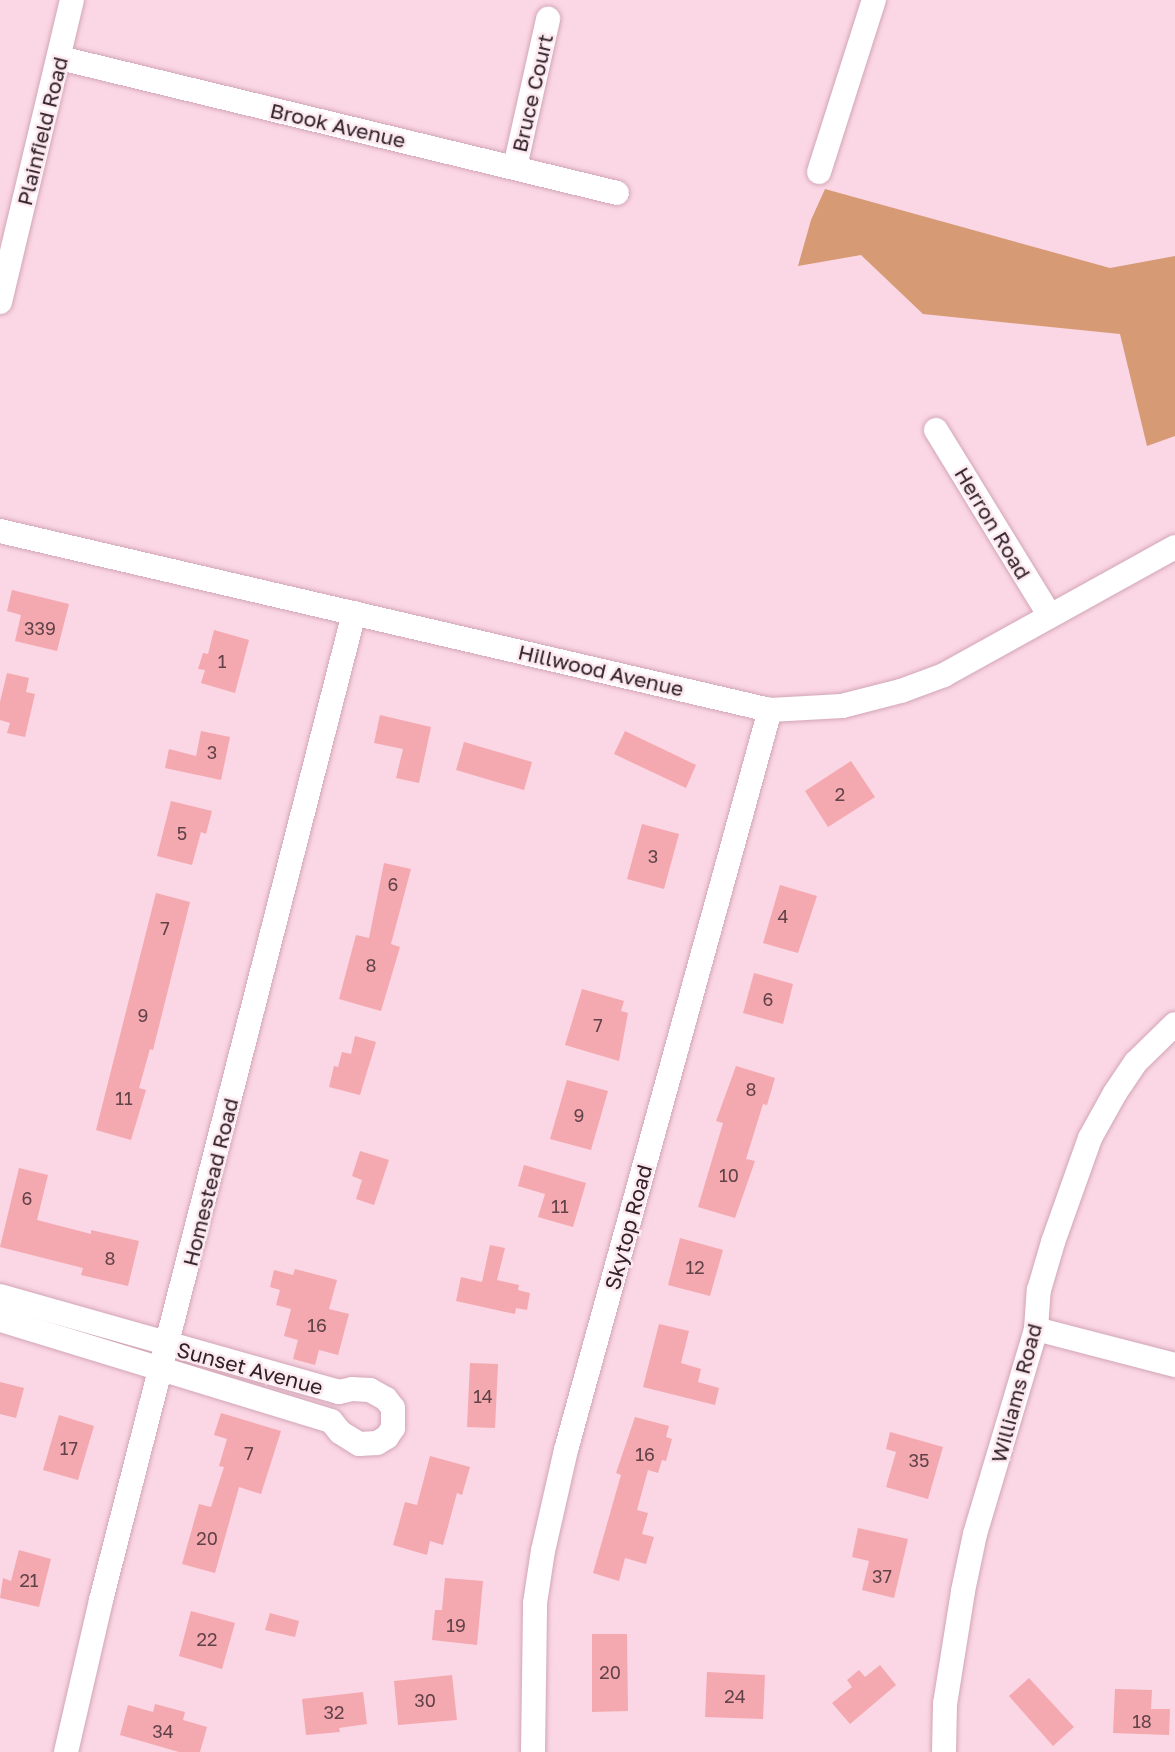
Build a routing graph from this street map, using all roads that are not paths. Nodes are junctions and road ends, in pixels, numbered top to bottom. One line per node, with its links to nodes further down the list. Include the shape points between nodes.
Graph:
1 (72, 0): 4 (street, Plainfield Road)
2 (874, 0): 6 (street)
3 (548, 19): 5 (street, Bruce Court)
4 (60, 58): 5 (street, Brook Avenue); 8 (street, Plainfield Road)
5 (515, 167): 7 (street, Brook Avenue)
6 (819, 172)
7 (617, 193)
8 (0, 302)
9 (936, 430): 13 (street, Herron Road)
10 (0, 531): 12 (street, Hillwood Avenue)
11 (1175, 547): 13 (street, Hillwood Avenue)
12 (354, 613): 14 (street, Hillwood Avenue); 19 (street, Homestead Road)
13 (1050, 616): 14 (street, Hillwood Avenue, via 944,675 901,691 842,706)
14 (770, 710): 22 (street, Skytop Road, via 566,1450 543,1551 535,1603)
15 (1175, 1024): 18 (street, Williams Road, via 1136,1062 1090,1138 1039,1290)
16 (0, 1296): 19 (street, Sunset Avenue)
17 (0, 1320): 19 (street, Sunset Avenue)
18 (1037, 1329): 20 (street); 23 (street, Williams Road, via 962,1591 945,1704)
19 (166, 1356): 19 (street, Sunset Avenue, via 331,1421 359,1444 377,1443 393,1428 393,1408 370,1390 339,1392); 21 (street, Homestead Road)
20 (1175, 1365)
21 (66, 1752)
22 (533, 1752)
23 (944, 1752)

